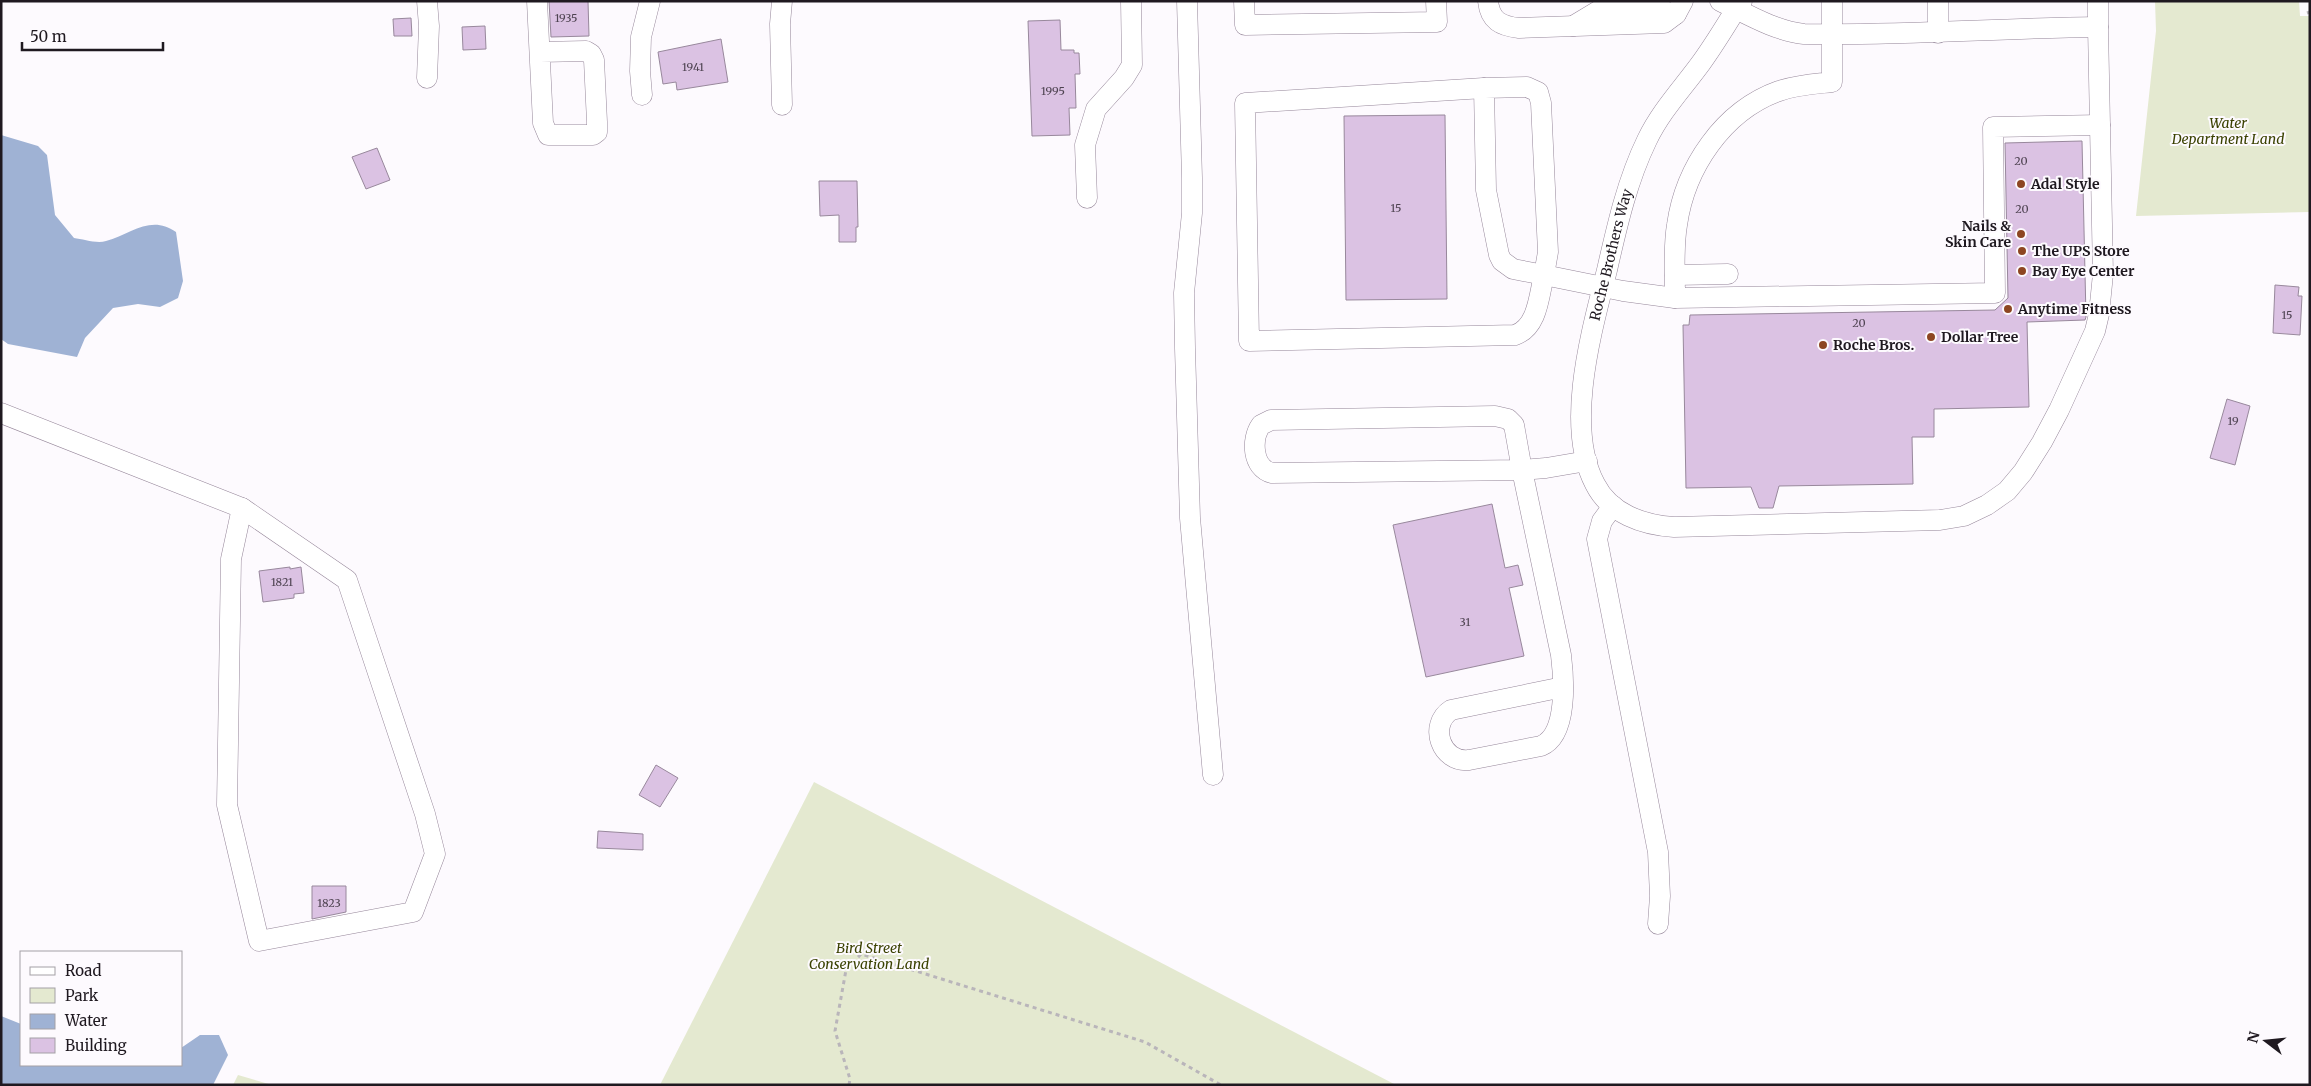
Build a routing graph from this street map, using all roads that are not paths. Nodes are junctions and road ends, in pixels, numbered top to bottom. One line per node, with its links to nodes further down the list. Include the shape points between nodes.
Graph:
1 (427, 1): 19 (street)
2 (537, 1): 18 (street)
3 (650, 1): 21 (street, via 641,37)
4 (782, 1): 22 (street)
5 (1131, 1): 24 (street, via 1132,65 1096,109 1085,145)
6 (1187, 1): 36 (street, via 1192,187 1184,293 1190,518)
7 (1244, 1): 8 (street, via 1245,25 1437,22)
8 (1436, 1)
9 (1488, 1): 14 (street, via 1494,19 1508,27 1580,21 1658,24 1668,22)
10 (1832, 1): 17 (street)
11 (1938, 1): 16 (street)
12 (2098, 1): 15 (street)
13 (1733, 3): 17 (street, via 1788,32); 28 (street, Roche Brothers Way, via 1701,63 1660,116 1639,156 1626,193)
14 (1680, 8)
15 (2098, 27): 16 (street); 23 (street)
16 (1938, 33): 17 (street)
17 (1832, 35): 27 (street, via 1832,82 1791,87 1763,98 1736,116 1707,148 1683,198 1675,238)
18 (540, 52): 18 (street, via 544,123 548,135 593,135 597,132 597,122 591,54 586,51)
19 (427, 78)
20 (1484, 88): 26 (street, via 1485,182 1498,255 1513,269); 26 (street, via 1532,88 1540,96 1548,252); 26 (street, via 1245,103 1249,341 1515,335 1524,331 1532,320)
21 (642, 94)
22 (782, 105)
23 (2100, 125): 29 (street, via 1993,127 1995,293); 34 (street, via 2102,274 2095,331 2042,442 2007,491 1964,516 1940,520 1674,527 1644,523)
24 (1087, 198)
25 (1728, 274): 27 (street)
26 (1544, 275): 28 (street)
27 (1675, 275): 29 (street)
28 (1603, 287): 29 (street); 31 (street, Roche Brothers Way, via 1583,391)
29 (1675, 298)
30 (1, 413): 33 (street)
31 (1587, 461): 32 (street); 34 (street, Roche Brothers Way, via 1595,485)
32 (1522, 470): 32 (street, via 1516,429 1511,421 1500,417 1271,420 1261,424 1256,440 1257,462 1264,470 1272,472); 35 (street, via 1561,654)
33 (242, 508): 33 (street, via 347,580 425,814 435,854 413,912 259,941 226,805 231,559)
34 (1620, 511): 37 (street, via 1602,521 1597,539 1658,852)
35 (1563, 687): 35 (street, via 1555,735 1547,744 1465,761 1452,758 1445,750 1440,726 1442,718 1451,710)
36 (1213, 775)
37 (1658, 924)

